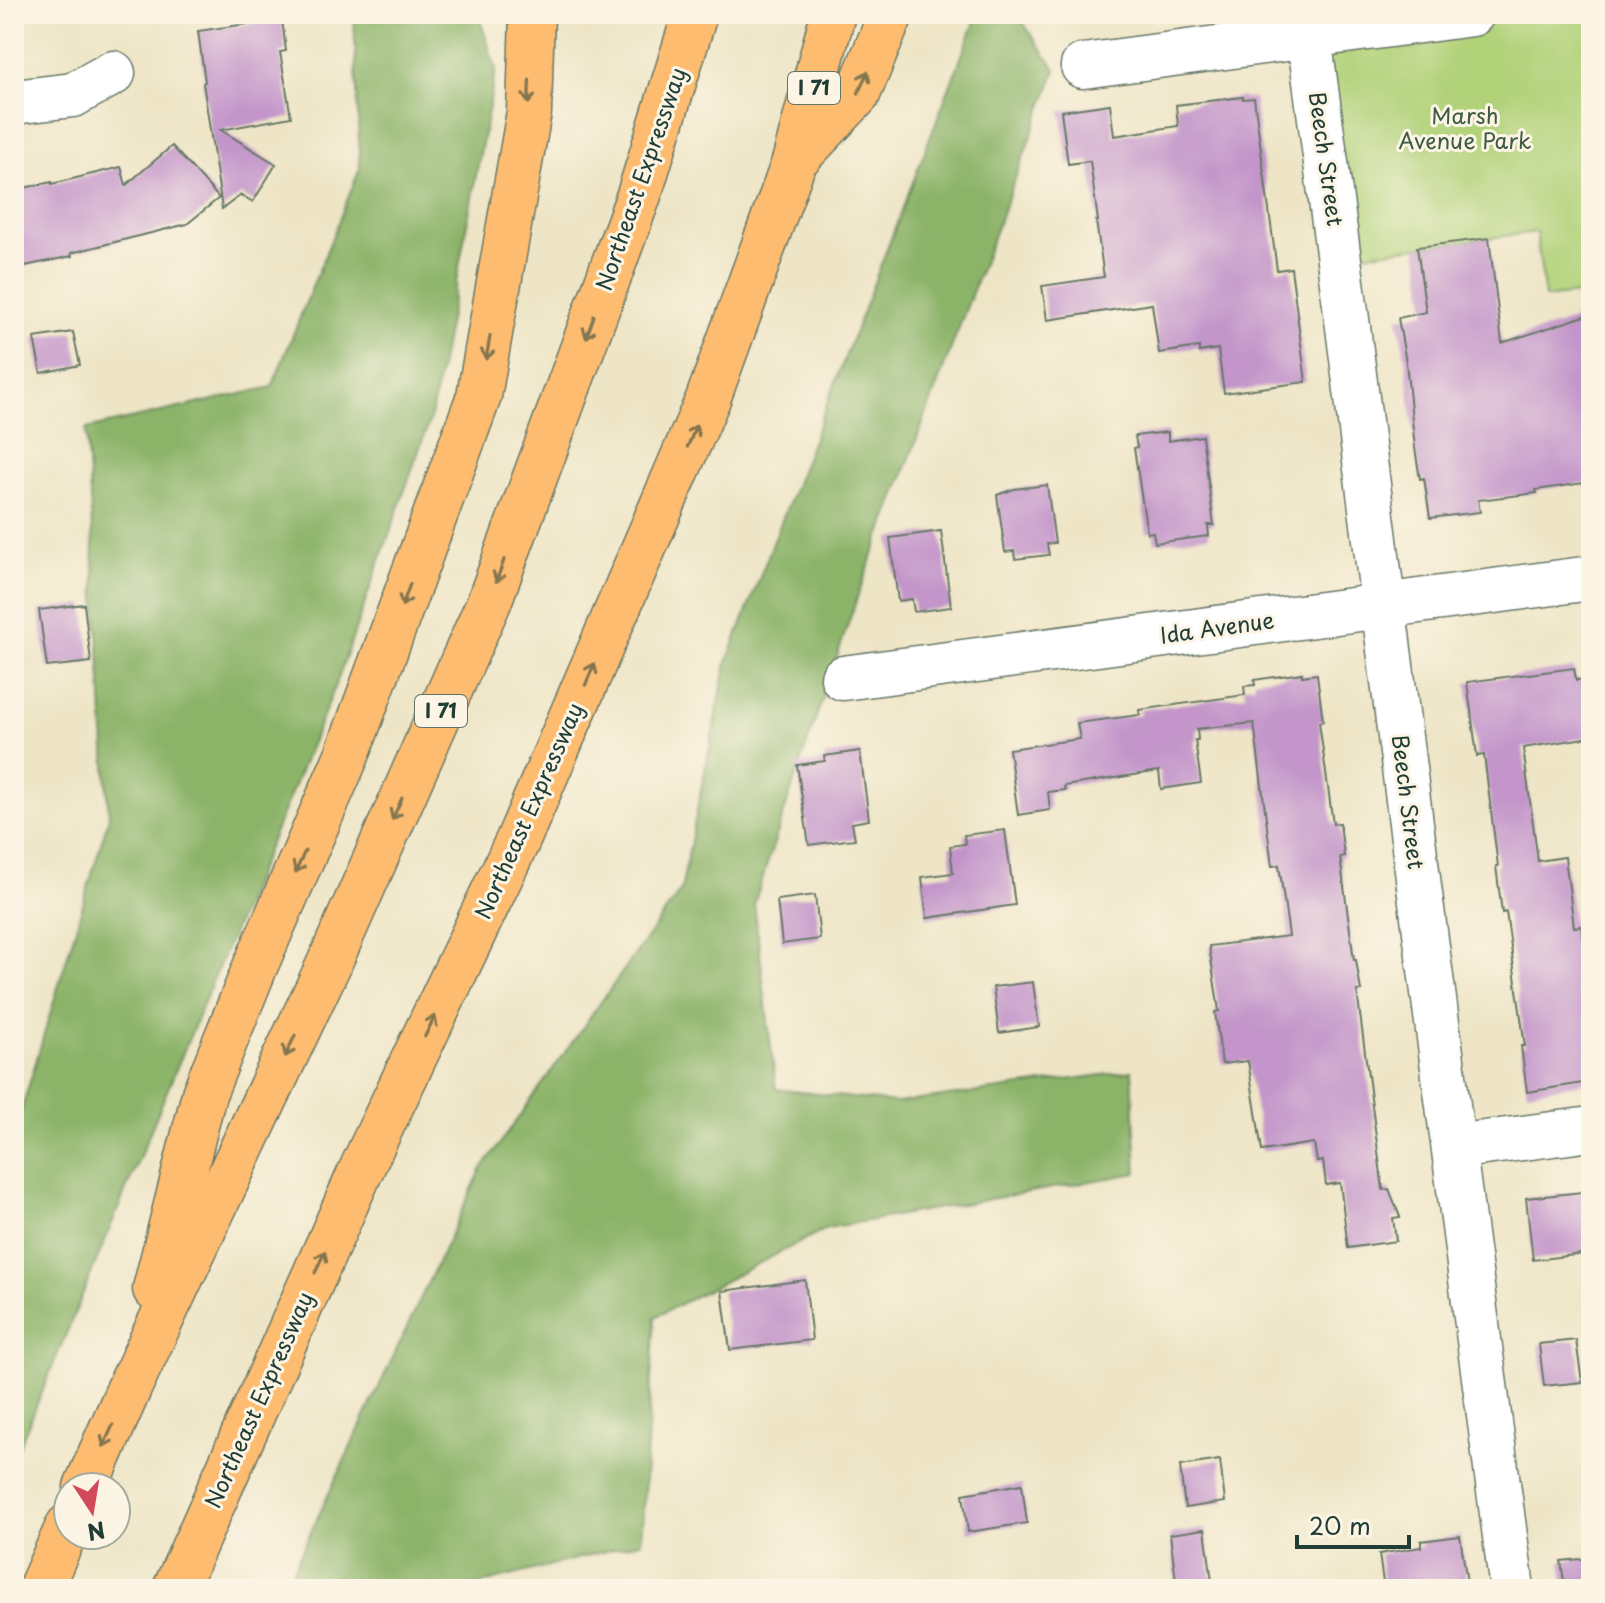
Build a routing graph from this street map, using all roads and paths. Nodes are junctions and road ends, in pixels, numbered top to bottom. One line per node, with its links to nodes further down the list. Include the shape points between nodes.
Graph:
1 (532, 14): 16 (highway, one-way to 16, via 529,112 479,396 347,755 204,1094)
2 (695, 14): 16 (highway, Northeast Expressway / I 71, one-way to 16, via 639,195 489,602 329,964)
3 (833, 14): 10 (highway, Northeast Expressway / I 71)
4 (891, 14): 10 (highway, one-way to 4, via 858,94)
5 (1472, 14): 6 (street)
6 (1308, 25): 7 (street); 12 (street, Beech Street)
7 (1083, 66)
8 (113, 73): 9 (street, via 73,95)
9 (14, 102)
10 (794, 162): 20 (highway, Northeast Expressway / I 71, one-way to 10, via 366,1159 525,825 708,399)
11 (1591, 578): 12 (street, Ida Avenue)
12 (1383, 605): 13 (street, Ida Avenue); 15 (street, Beech Street)
13 (843, 678)
14 (1591, 1129): 15 (street)
15 (1454, 1147): 21 (street, Beech Street)
16 (130, 1386): 17 (highway, Northeast Expressway / I 71, one-way to 17)
17 (93, 1471)
18 (57, 1551): 19 (highway)
19 (40, 1589)
20 (175, 1589)
21 (1512, 1589)

